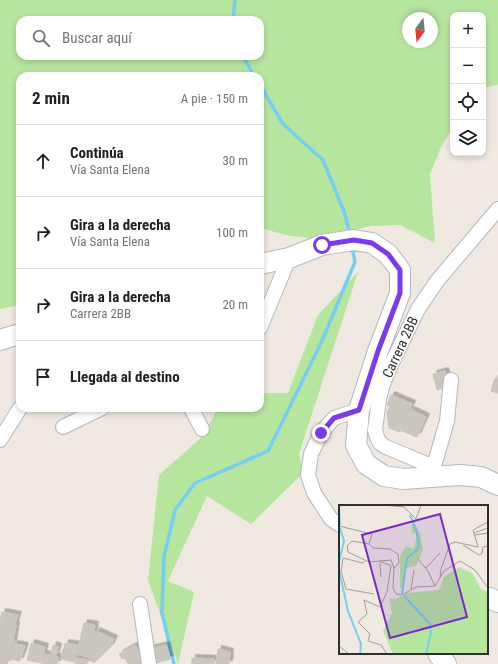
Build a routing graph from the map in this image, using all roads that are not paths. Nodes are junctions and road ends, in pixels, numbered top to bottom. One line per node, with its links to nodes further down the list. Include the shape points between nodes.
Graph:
1 (498, 209): 15 (street, Carrera 2BB, via 437,281 418,309 389,369 379,399 376,437 386,447 424,463)
2 (289, 258): 3 (main road); 4 (street); 8 (main road, via 322,245 348,241 372,243 388,254 400,270 400,293)
3 (264, 263)
4 (264, 318)
5 (16, 335): 6 (main road)
6 (0, 340)
7 (451, 380): 15 (street, via 447,420)
8 (359, 410): 15 (main road, via 356,445 366,464 384,476 404,479); 17 (street, via 334,418 321,433 310,454 308,475 314,493 331,519)
9 (18, 412): 14 (street)
10 (94, 412): 12 (street)
11 (193, 412): 13 (street)
12 (62, 427)
13 (202, 430)
14 (0, 440)
15 (433, 471): 16 (main road, via 481,477)
16 (498, 485)
17 (339, 524)
18 (488, 598): 19 (main road)
19 (498, 602)
20 (140, 604): 22 (street)
21 (438, 654): 23 (main road)
22 (149, 664)
23 (446, 664)

